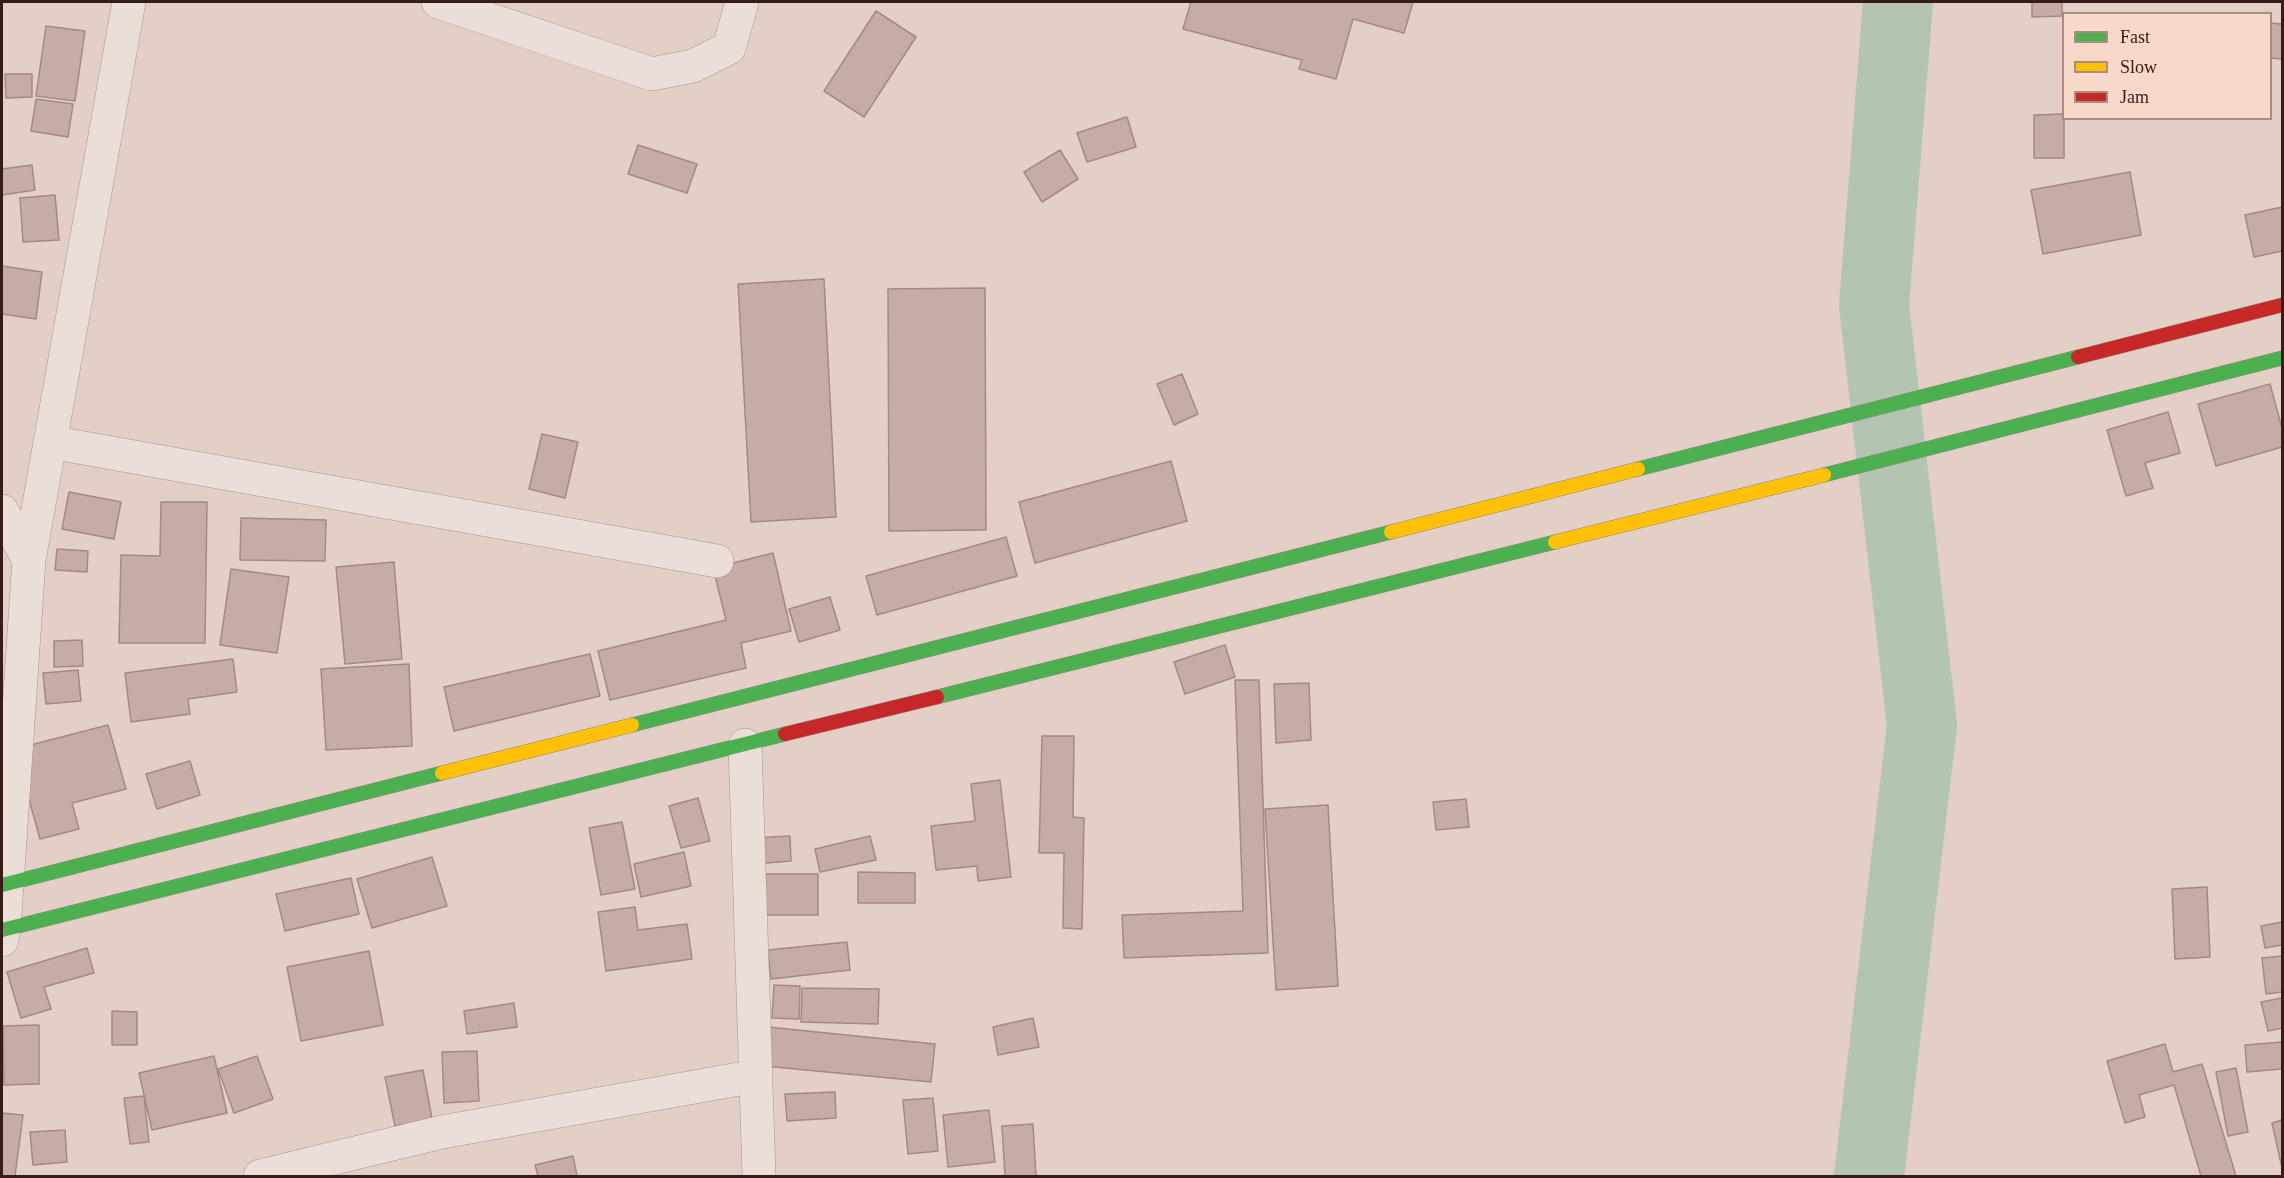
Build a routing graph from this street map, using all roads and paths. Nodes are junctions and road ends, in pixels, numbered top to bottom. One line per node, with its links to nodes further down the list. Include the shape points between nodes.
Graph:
1 (129, 2): 6 (street)
2 (438, 2): 3 (street, via 652,74 693,66 729,48)
3 (742, 2)
4 (2283, 305): 11 (main road)
5 (2283, 358): 10 (main road)
6 (50, 442): 8 (street); 9 (street)
7 (2, 511): 9 (street)
8 (717, 561)
9 (19, 574): 11 (street)
10 (745, 745): 12 (main road); 13 (street)
11 (4, 884): 12 (street)
12 (2, 933)
13 (756, 1076): 14 (street, via 442,1132); 15 (street)
14 (260, 1176)
15 (759, 1176)

